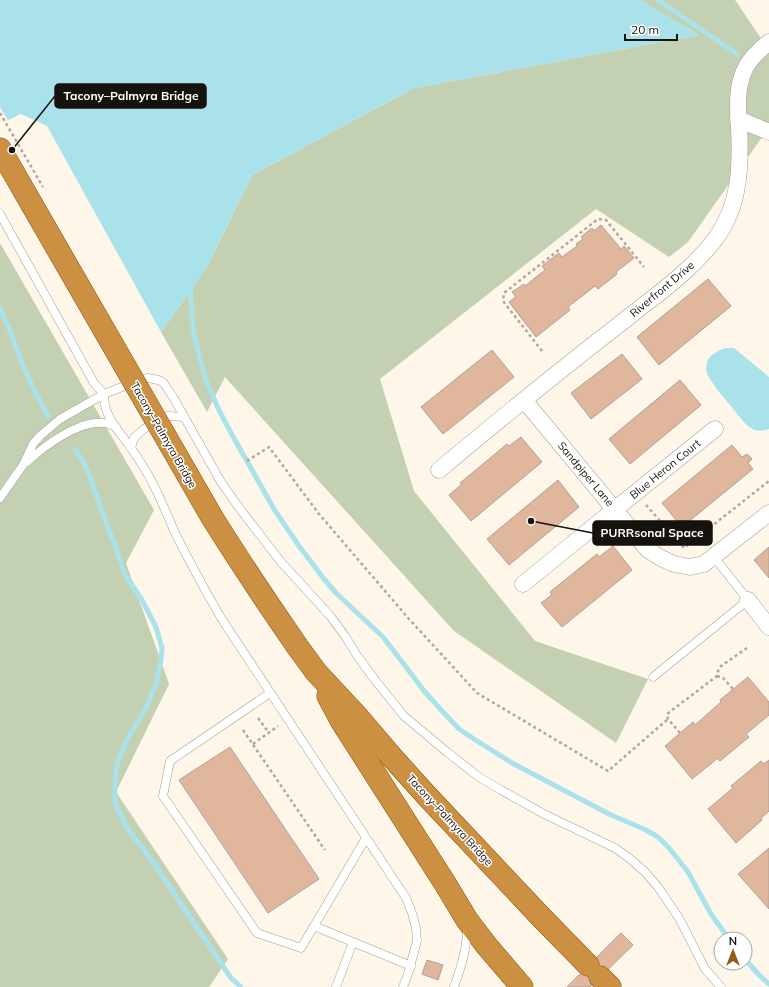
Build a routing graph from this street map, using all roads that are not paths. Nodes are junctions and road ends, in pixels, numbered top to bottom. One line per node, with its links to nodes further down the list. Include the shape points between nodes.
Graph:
1 (769, 42): 2 (street, Riverfront Drive, via 754,55 744,70 739,90)
2 (738, 119): 3 (street); 7 (street, Riverfront Drive, via 740,156 735,199 727,220 716,238 702,255 669,285)
3 (769, 132)
4 (0, 149): 21 (highway, Tacony–Palmyra Bridge, bridge, via 213,519 262,596)
5 (0, 214): 6 (lane, via 94,383)
6 (104, 394): 8 (lane, via 148,378 158,380 163,382); 9 (lane, via 106,411); 12 (lane, via 60,419 40,436)
7 (524, 400): 13 (street, Riverfront Drive); 15 (street, Sandpiper Lane)
8 (184, 417): 11 (lane, via 168,416 157,420 134,438); 34 (lane, via 221,482 240,508 280,562 331,617 404,716 479,777 544,814 615,848 629,858 662,892 679,918 705,969)
9 (116, 427): 11 (lane); 12 (lane, via 105,423 84,426 49,444)
10 (715, 429): 15 (street, Blue Heron Court)
11 (131, 448): 23 (lane, via 152,482 201,584 222,621)
12 (23, 465): 14 (lane)
13 (439, 470)
14 (0, 498)
15 (615, 509): 17 (street, Sandpiper Lane, via 648,550 661,558 690,567 704,564); 18 (street, Blue Heron Court)
16 (769, 513): 17 (street, Sandpiper Lane)
17 (714, 557): 19 (lane)
18 (524, 584)
19 (748, 600): 20 (street); 22 (lane)
20 (769, 627)
21 (316, 672): 25 (highway, Tacony–Palmyra Bridge, via 342,722); 29 (highway, Tacony–Palmyra Bridge, via 427,796)
22 (653, 677)
23 (270, 693): 24 (lane); 26 (lane, via 170,760 163,796 257,933 301,948)
24 (366, 838): 26 (lane); 28 (lane, via 406,898 412,913 417,941)
25 (467, 920): 32 (lane, via 466,946); 33 (highway, Tacony–Palmyra Bridge)
26 (314, 926): 27 (lane)
27 (353, 942): 28 (lane); 30 (lane)
28 (411, 966): 31 (lane)
29 (599, 977)
30 (336, 987)
31 (403, 987)
32 (454, 987)
33 (522, 987)
34 (721, 987)

